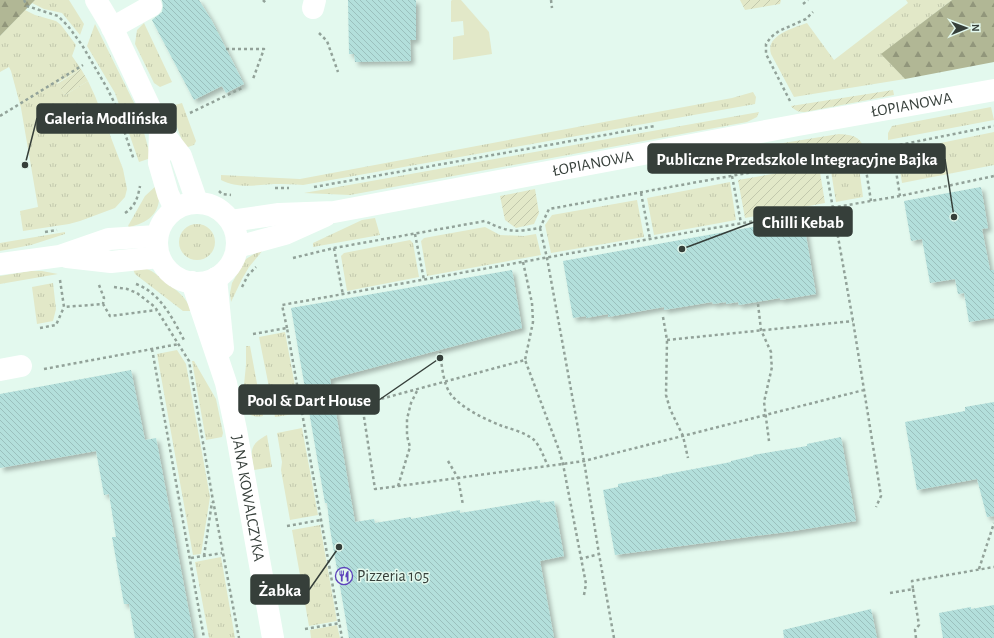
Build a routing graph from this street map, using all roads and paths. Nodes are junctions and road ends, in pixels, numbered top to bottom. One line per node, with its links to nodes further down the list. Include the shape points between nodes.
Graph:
1 (24, 0): 27 (path, via 28,6 58,16 82,45 115,104)
2 (96, 0): 11 (street)
3 (263, 0): 6 (path)
4 (551, 0): 9 (path)
5 (808, 0): 7 (path)
6 (267, 4)
7 (803, 4)
8 (151, 6): 11 (street)
9 (552, 8)
10 (813, 12): 19 (path, via 806,19 779,31 766,44 766,54)
11 (112, 28): 23 (street)
12 (319, 33): 15 (path, via 327,41)
13 (226, 49): 16 (path, via 264,49)
14 (83, 65): 21 (path)
15 (338, 72)
16 (253, 79)
17 (244, 87): 20 (path)
18 (994, 90): 39 (street, ŁOPIANOWA)
19 (790, 101)
20 (190, 113)
21 (0, 116)
22 (994, 126): 24 (path)
23 (160, 129): 36 (street, via 181,156); 38 (street, via 159,163)
24 (892, 146): 25 (path); 34 (path)
25 (863, 151): 26 (path); 35 (path)
26 (824, 158): 28 (path); 37 (path)
27 (135, 163)
28 (732, 176): 32 (path); 41 (path)
29 (994, 176): 34 (path)
30 (140, 185): 46 (path, via 138,197 131,209 122,215)
31 (217, 190): 33 (path)
32 (641, 193): 42 (path, via 549,209); 47 (path)
33 (233, 196)
34 (900, 196): 35 (path)
35 (871, 201): 37 (path)
36 (197, 202): 38 (street); 40 (street, via 221,211)
37 (832, 208): 41 (path); 74 (path)
38 (175, 209): 48 (street, via 166,216 160,226)
39 (334, 212): 40 (street, ŁOPIANOWA, via 279,214); 49 (street, ŁOPIANOWA, via 284,234)
40 (231, 221): 49 (street, via 236,233)
41 (741, 223): 47 (path)
42 (540, 228): 45 (path, via 516,232 503,230 485,221); 52 (path)
43 (60, 230): 44 (path)
44 (38, 233)
45 (415, 234): 50 (path); 61 (path)
46 (124, 238): 48 (street); 51 (street, via 110,239)
47 (650, 239): 52 (path)
48 (158, 247): 54 (street); 63 (street, via 167,269 178,278)
49 (237, 247): 58 (street, via 226,270)
50 (334, 248): 53 (path); 67 (path)
51 (60, 256): 54 (street, via 111,262); 57 (street)
52 (547, 258): 56 (path); 95 (path)
53 (291, 259)
54 (127, 260): 73 (path, via 128,282 142,286 162,303)
55 (261, 262): 66 (path, via 248,275)
56 (523, 262): 61 (path); 83 (path, via 532,303 533,322)
57 (0, 264)
58 (216, 278): 63 (street); 88 (street, JANA KOWALCZYKA)
59 (54, 279): 60 (path)
60 (60, 280): 62 (path); 70 (path)
61 (424, 280): 67 (path)
62 (68, 281)
63 (192, 282): 88 (street, JANA KOWALCZYKA)
64 (91, 284): 65 (path)
65 (99, 285): 68 (path, via 104,298); 71 (path, via 137,293)
66 (241, 291)
67 (343, 295): 76 (path, via 282,306)
68 (103, 304): 70 (path); 71 (path, via 110,316)
69 (758, 304): 77 (path)
70 (64, 307): 75 (path, via 56,325)
71 (157, 310): 80 (path)
72 (663, 317): 79 (path)
73 (173, 320)
74 (853, 321): 77 (path); 90 (path)
75 (40, 328)
76 (287, 328): 78 (path); 104 (path)
77 (761, 330): 79 (path); 91 (path, via 772,363 764,402)
78 (253, 334)
79 (667, 340): 92 (path, via 666,395)
80 (179, 344): 81 (path); 101 (path, via 189,361)
81 (152, 350): 86 (path, via 42,370); 110 (path)
82 (440, 352): 87 (path)
83 (525, 360): 87 (path); 97 (path)
84 (22, 366): 85 (street)
85 (0, 370)
86 (42, 374)
87 (445, 381): 89 (path); 98 (path, via 452,396 468,409 534,440)
88 (226, 383): 121 (street, JANA KOWALCZYKA)
89 (418, 388): 100 (path, via 407,419 410,447); 100 (path, via 362,404 375,489)
90 (864, 390): 91 (path); 103 (path, via 881,496)
91 (766, 415): 92 (path); 93 (path)
92 (683, 436): 94 (path); 95 (path)
93 (769, 440)
94 (688, 458)
95 (584, 461): 97 (path); 108 (path)
96 (448, 462): 99 (path)
97 (562, 464): 98 (path); 111 (path)
98 (548, 466): 99 (path)
99 (458, 478): 100 (path); 102 (path)
100 (398, 486)
101 (213, 500): 107 (path); 109 (path)
102 (463, 505)
103 (876, 507)
104 (321, 520): 106 (path); 117 (path)
105 (994, 523): 113 (path)
106 (287, 526)
107 (222, 553): 109 (path); 120 (path)
108 (599, 554): 111 (path); 123 (path)
109 (204, 556): 110 (path)
110 (190, 558): 119 (path)
111 (580, 559): 116 (path, via 586,584)
112 (994, 567): 113 (path)
113 (979, 569): 114 (path, via 912,581)
114 (913, 589): 115 (path); 124 (path, via 919,625 915,630)
115 (890, 592)
116 (584, 595)
117 (340, 623): 118 (path); 122 (path)
118 (305, 629)
119 (204, 638)
120 (238, 638)
121 (273, 638)
122 (342, 638)
123 (614, 638)
124 (916, 638)

